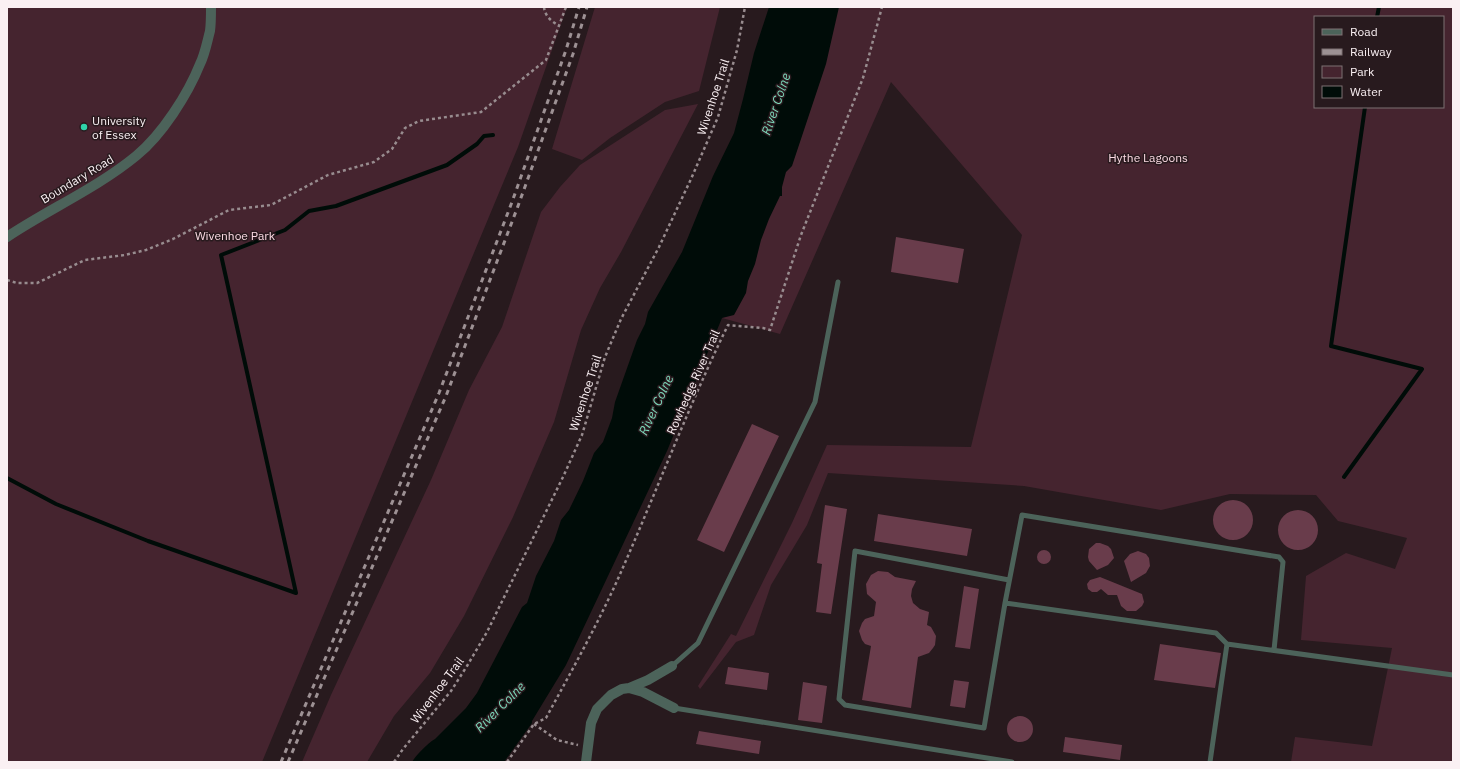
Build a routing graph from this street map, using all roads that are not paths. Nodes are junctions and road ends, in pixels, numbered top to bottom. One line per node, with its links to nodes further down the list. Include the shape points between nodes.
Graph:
1 (211, 7): 2 (street, Boundary Road, via 210,30 201,63 186,92 159,132 138,155 111,174)
2 (7, 237)
3 (838, 282): 8 (lane, via 815,402 698,643)
4 (1009, 580): 5 (lane); 5 (lane, via 856,551 839,700 845,705 984,728); 7 (lane, via 1022,515 1279,557 1283,562)
5 (1005, 603): 6 (lane, via 1216,633)
6 (1228, 644): 7 (lane); 14 (lane)
7 (1274, 650): 9 (lane)
8 (672, 666): 10 (street)
9 (1453, 674)
10 (629, 688): 11 (street, via 643,692); 12 (street, via 611,695 597,709 591,722)
11 (674, 708): 13 (lane)
12 (586, 762)
13 (1012, 762)
14 (1210, 762)

